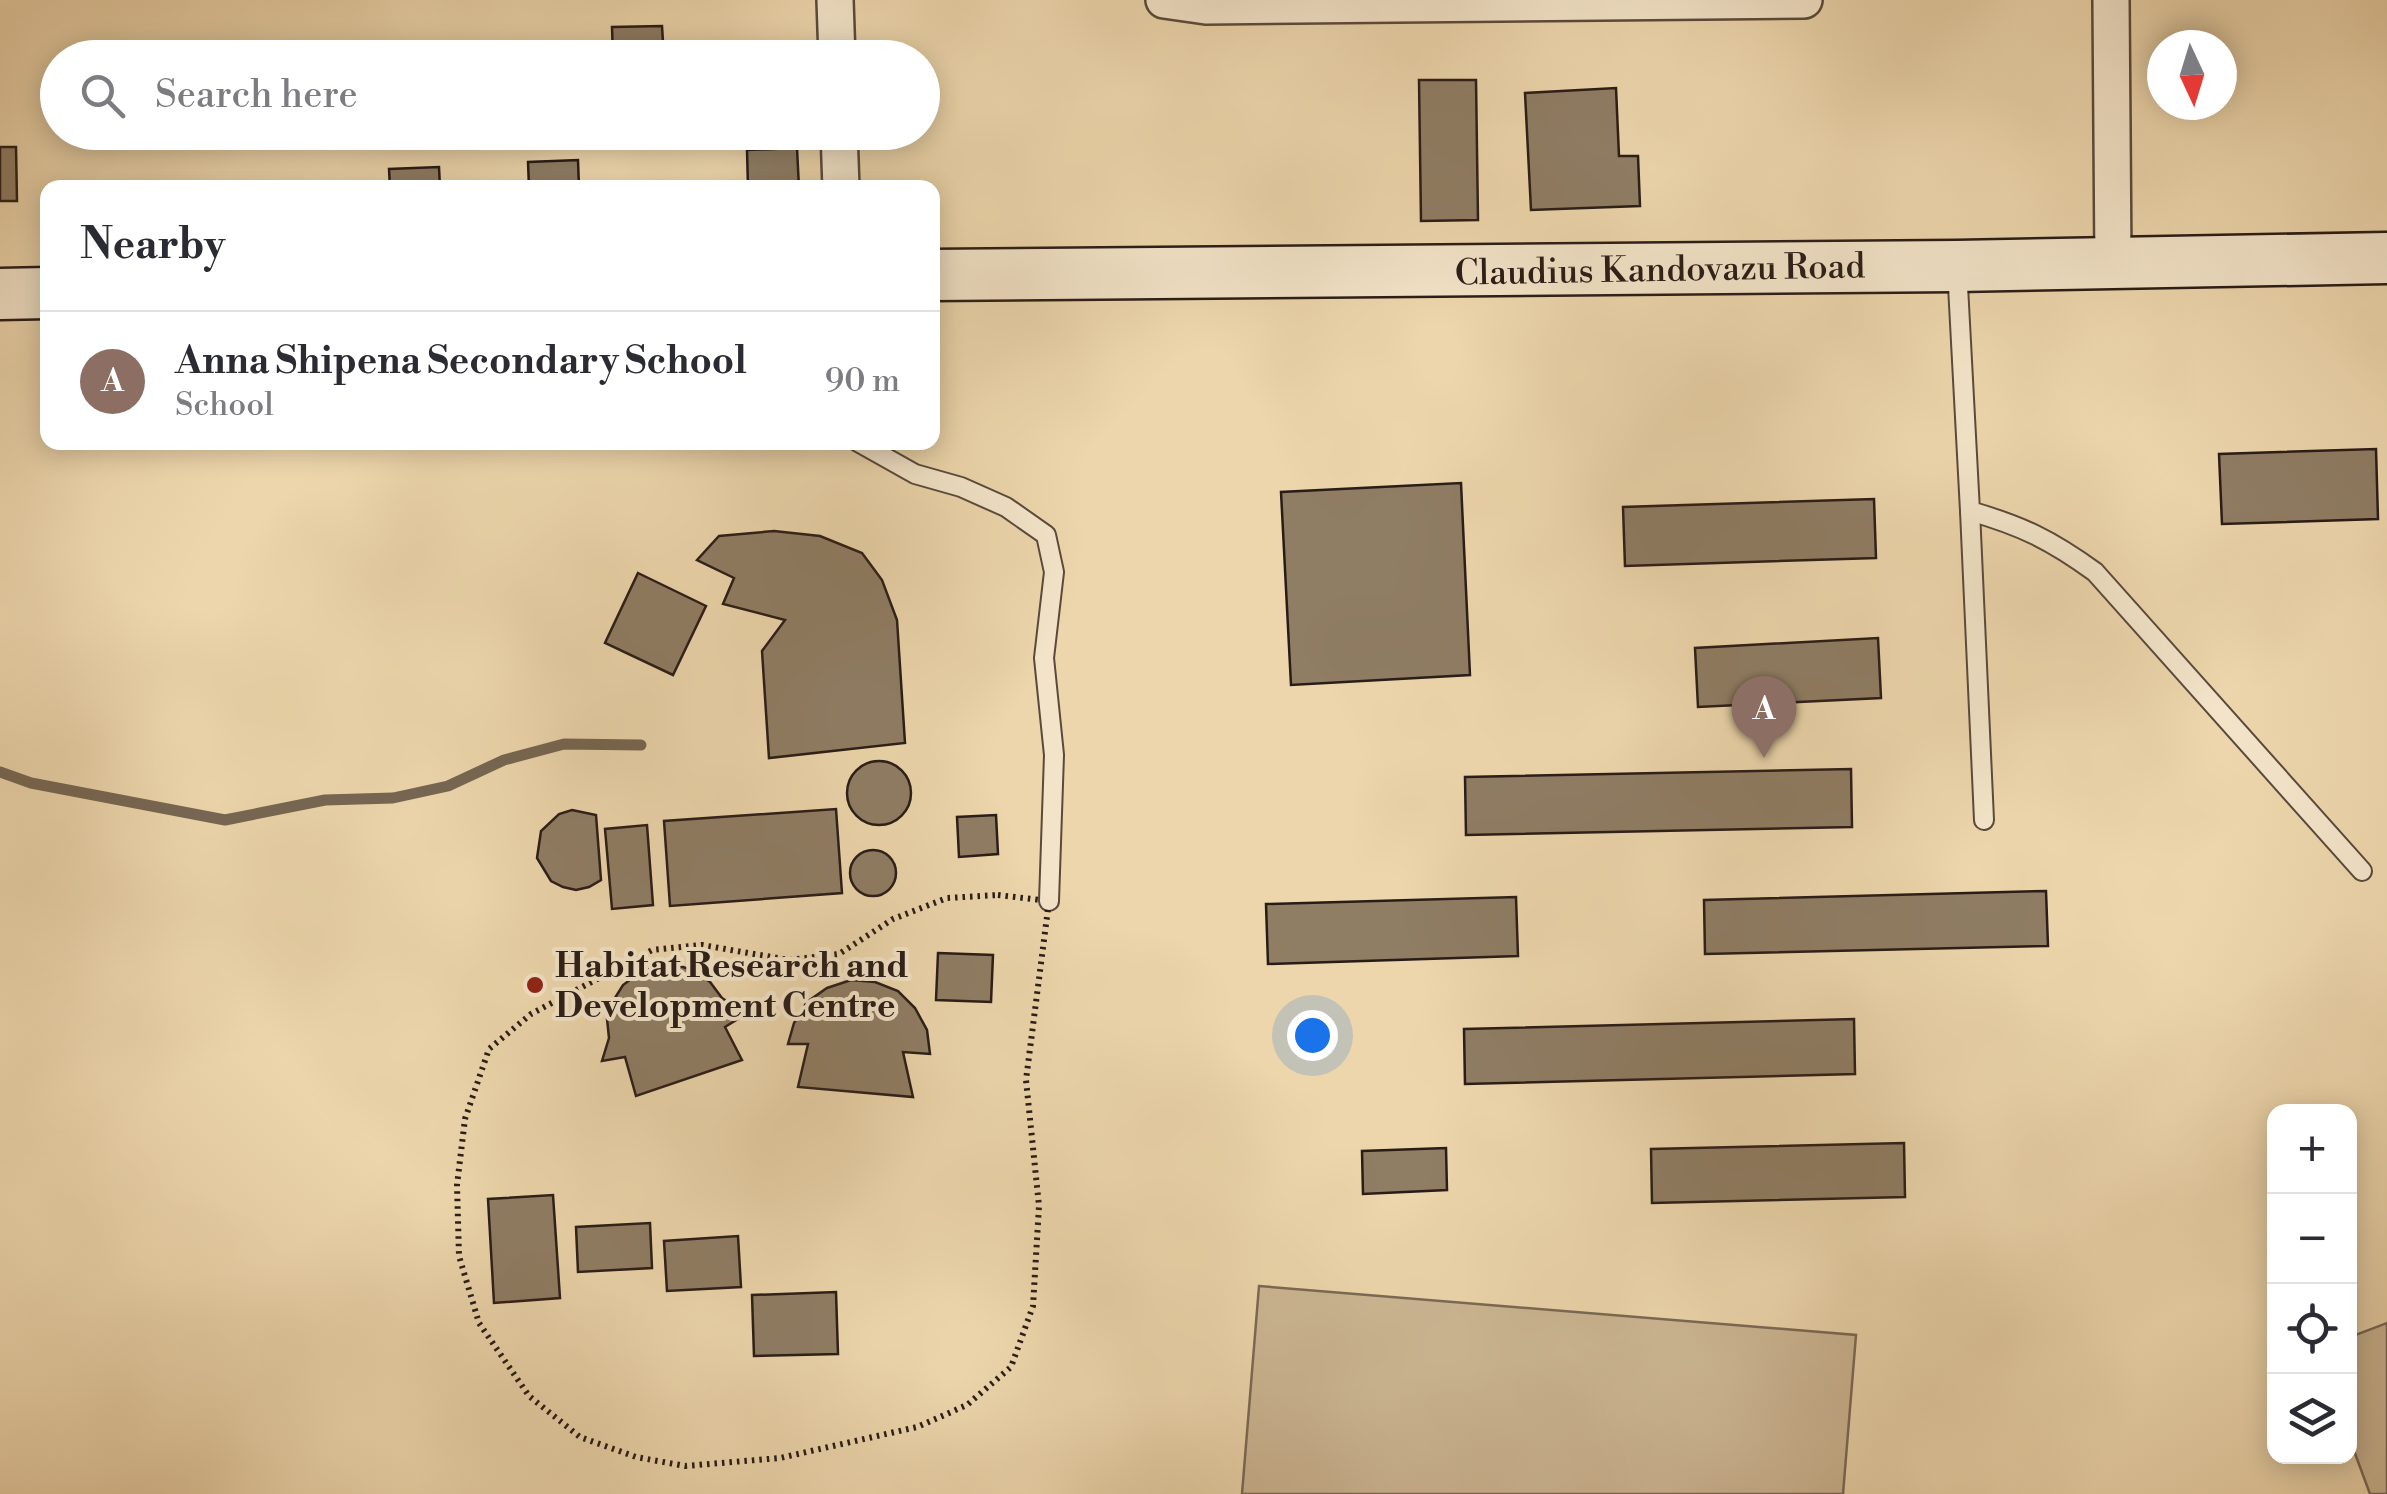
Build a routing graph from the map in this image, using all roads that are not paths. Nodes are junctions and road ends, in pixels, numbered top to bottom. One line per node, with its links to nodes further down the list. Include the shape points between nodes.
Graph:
1 (835, 0): 5 (street)
2 (1164, 0): 3 (street, via 1206,6)
3 (1804, 0)
4 (2111, 0): 9 (street)
5 (836, 40)
6 (840, 150): 7 (street)
7 (841, 180)
8 (2387, 258): 9 (street, Claudius Kandovazu Road)
9 (2113, 264): 10 (street, Claudius Kandovazu Road)
10 (1957, 266): 11 (street, Claudius Kandovazu Road); 15 (lane)
11 (940, 276)
12 (40, 293): 13 (street)
13 (0, 294)
14 (872, 450): 18 (lane, via 915,474 1006,507 1046,534 1054,572 1044,658 1054,756)
15 (1970, 512): 16 (lane); 17 (lane, via 2022,526 2095,572)
16 (1984, 820)
17 (2362, 871)
18 (1049, 901)

